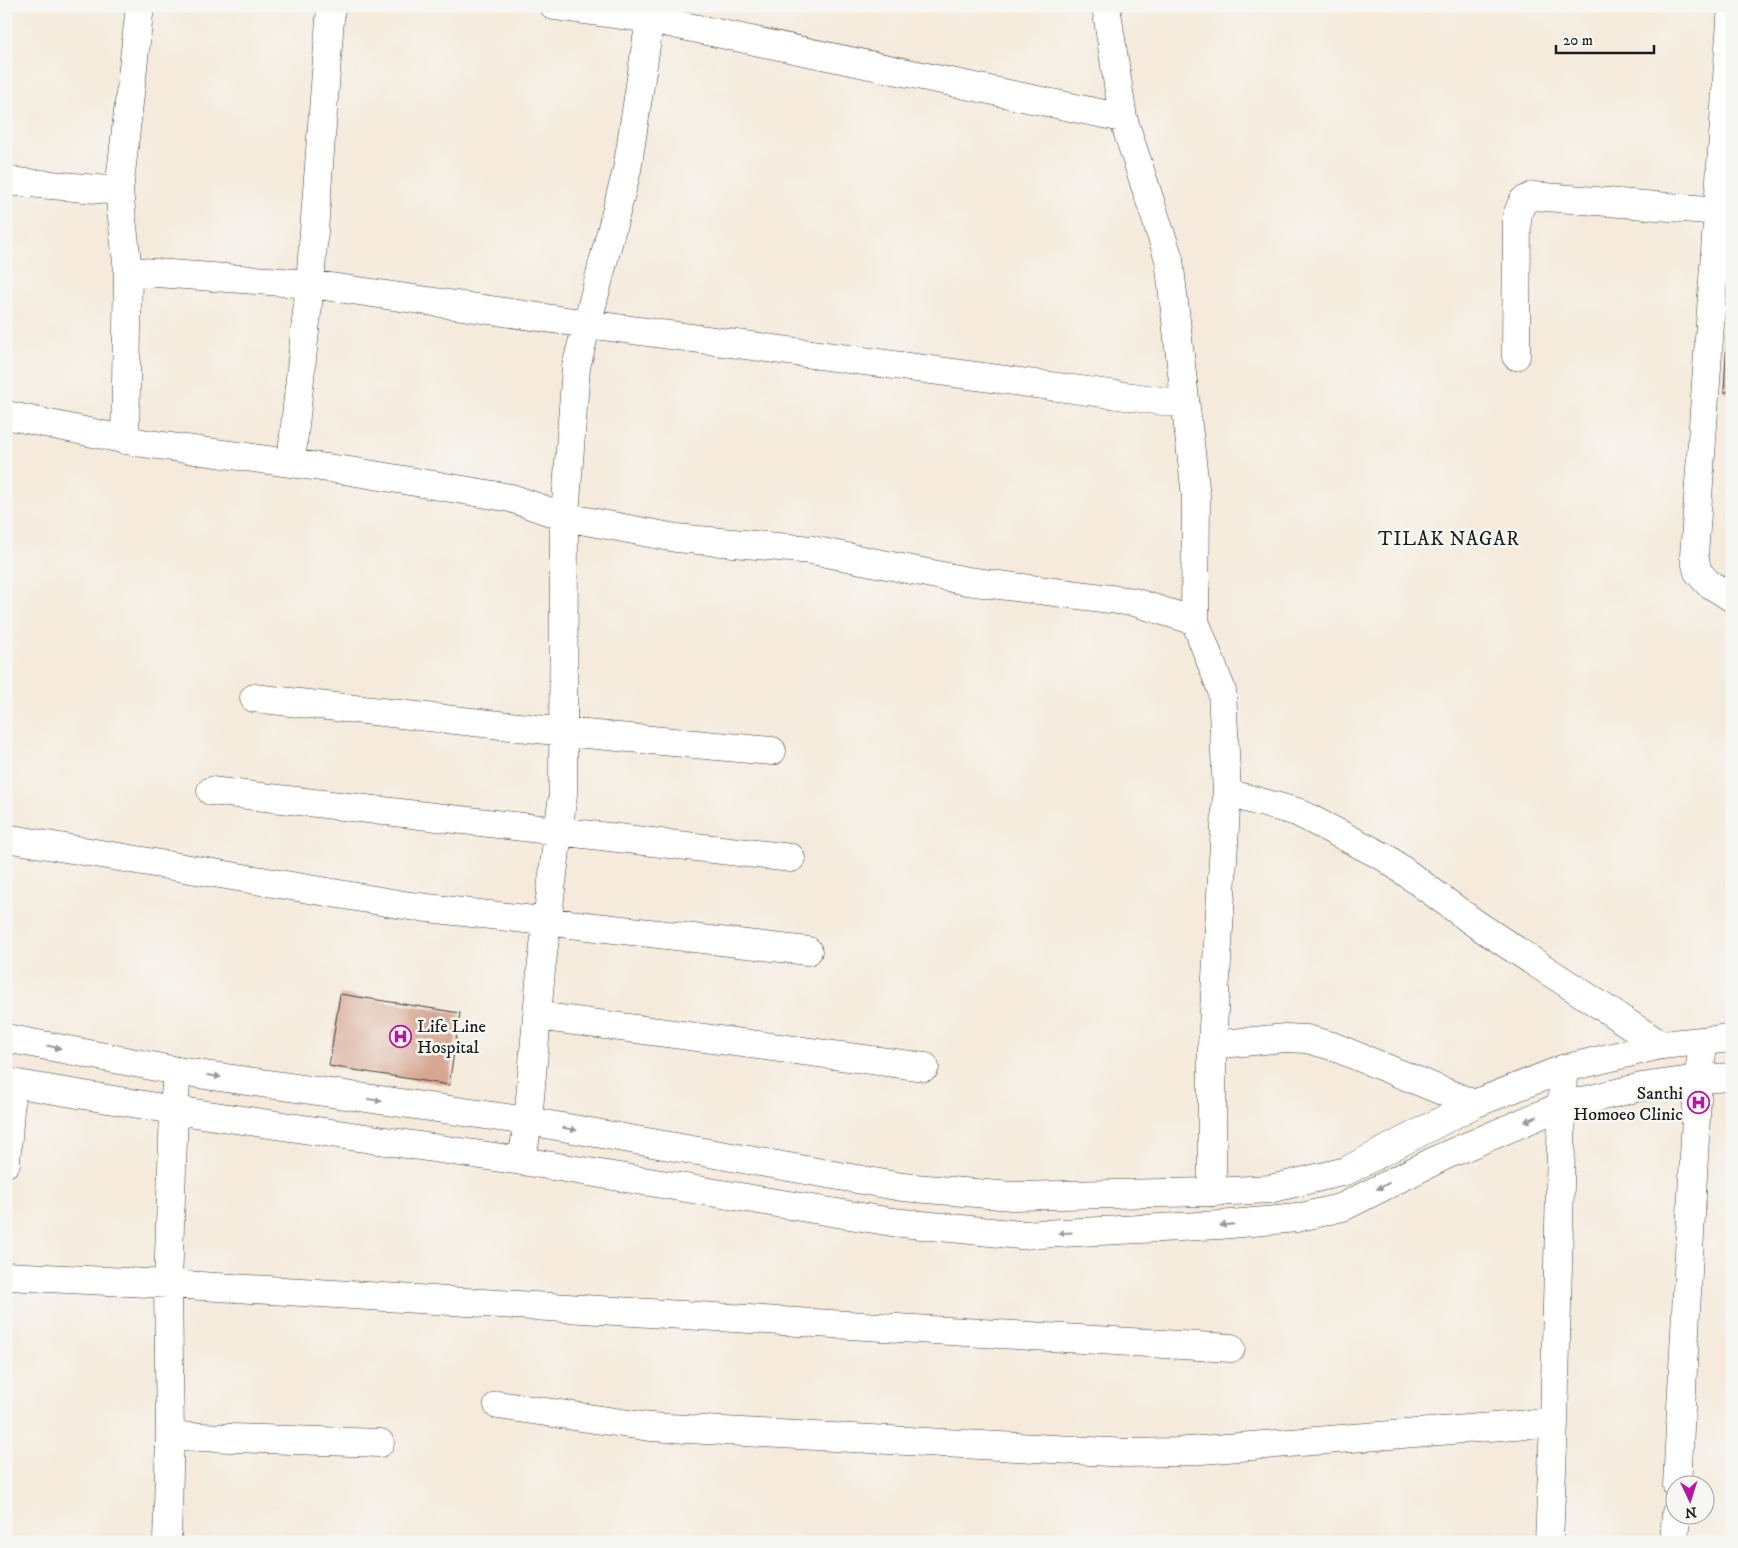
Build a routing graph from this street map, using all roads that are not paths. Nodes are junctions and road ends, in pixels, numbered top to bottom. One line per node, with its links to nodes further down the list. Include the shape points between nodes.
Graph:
1 (140, 6): 9 (street)
2 (331, 6): 12 (street)
3 (554, 6): 6 (street)
4 (1106, 6): 7 (street)
5 (1732, 6): 10 (street)
6 (651, 13): 7 (street); 13 (street, via 626,170)
7 (1123, 118): 15 (street, via 1169,259)
8 (6, 181): 9 (street)
9 (119, 191): 11 (street)
10 (1725, 212): 14 (street, via 1533,196 1523,201 1517,215); 20 (street, via 1694,556 1698,572)
11 (128, 271): 12 (street); 17 (street)
12 (310, 284): 13 (street); 18 (street)
13 (587, 324): 15 (street); 19 (street, via 576,367)
14 (1516, 356)
15 (1185, 404): 21 (street, via 1196,496)
16 (6, 415): 17 (street)
17 (125, 440): 18 (street)
18 (291, 463): 19 (street, via 511,498)
19 (565, 517): 21 (street, via 676,538 812,550 968,581 1134,602); 23 (street)
20 (1732, 598)
21 (1194, 621): 26 (street, via 1222,691)
22 (254, 698): 23 (street)
23 (564, 732): 24 (street); 27 (street, via 563,794)
24 (772, 751)
25 (211, 791): 27 (street)
26 (1226, 793): 36 (street, via 1297,812 1386,858 1476,924); 37 (street)
27 (558, 831): 29 (street); 30 (street)
28 (6, 838): 30 (street, via 410,906)
29 (791, 858)
30 (548, 921): 31 (street); 32 (street)
31 (808, 951)
32 (537, 1016): 38 (street); 47 (street)
33 (6, 1038): 40 (street, one-way to 40)
34 (1732, 1038): 35 (street)
35 (1704, 1041): 36 (street); 42 (street)
36 (1661, 1045): 39 (street)
37 (1212, 1046): 44 (street, via 1285,1038 1308,1039); 50 (street)
38 (925, 1067)
39 (1563, 1069): 44 (street); 45 (street)
40 (177, 1071): 46 (street); 47 (street, one-way to 47)
41 (1732, 1077): 42 (street)
42 (1698, 1079): 45 (street, via 1641,1087); 58 (street)
43 (9, 1082): 46 (street); 49 (street)
44 (1474, 1104): 50 (street, via 1346,1171 1270,1189)
45 (1561, 1106): 48 (street, one-way to 48, via 1442,1157 1343,1207 1297,1218 1220,1225 1010,1234 892,1222); 55 (street)
46 (174, 1110): 48 (street); 52 (street)
47 (528, 1122): 48 (street); 50 (street, one-way to 50, via 902,1187 1012,1196)
48 (522, 1162)
49 (6, 1163)
50 (1212, 1192)
51 (6, 1276): 52 (street)
52 (168, 1284): 53 (street); 56 (street)
53 (1231, 1348)
54 (498, 1405): 55 (street, via 650,1427 1127,1452 1176,1452)
55 (1554, 1422): 61 (street)
56 (170, 1436): 57 (street); 60 (street)
57 (380, 1444)
58 (1678, 1476)
59 (1675, 1526): 62 (street)
60 (167, 1542)
61 (1549, 1542)
62 (1674, 1542)

